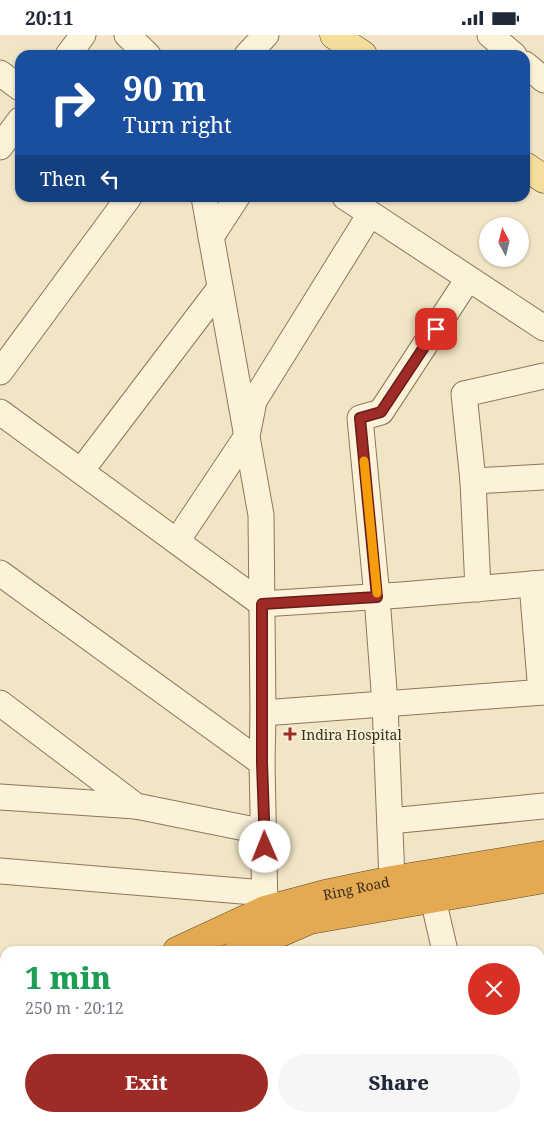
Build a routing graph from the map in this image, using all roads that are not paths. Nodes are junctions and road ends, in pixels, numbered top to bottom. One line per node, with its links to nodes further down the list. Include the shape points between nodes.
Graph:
1 (82, 35): 5 (street)
2 (128, 35): 6 (street)
3 (266, 35): 7 (street)
4 (490, 35): 8 (street)
5 (72, 50)
6 (143, 50)
7 (252, 50)
8 (508, 50)
9 (530, 68): 11 (street)
10 (0, 73): 12 (street)
11 (544, 80)
12 (15, 84)
13 (15, 127): 14 (street)
14 (0, 147)
15 (530, 169): 16 (main road)
16 (544, 179)
17 (125, 202): 26 (street)
18 (205, 202): 22 (street)
19 (235, 202): 22 (street)
20 (352, 202): 21 (street)
21 (370, 214): 23 (street); 29 (street, via 254,401)
22 (211, 237): 24 (street)
23 (468, 279): 25 (street); 37 (street, via 381,412 360,418)
24 (220, 288): 29 (street); 30 (street)
25 (544, 328)
26 (0, 372)
27 (544, 377): 32 (street, via 464,394)
28 (0, 412): 30 (street)
29 (246, 436): 33 (street); 38 (street, via 261,515)
30 (81, 471): 33 (street)
31 (544, 477): 32 (street)
32 (473, 481): 36 (street)
33 (177, 541): 38 (street)
34 (0, 573): 43 (street)
35 (538, 583): 36 (street); 39 (street)
36 (478, 589): 37 (street)
37 (377, 597): 38 (street); 41 (street)
38 (262, 604): 42 (street)
39 (542, 692): 41 (street)
40 (0, 703): 46 (street)
41 (385, 704): 42 (street); 47 (street)
42 (263, 713): 43 (street)
43 (262, 763): 48 (street)
44 (0, 797): 46 (street)
45 (544, 805): 47 (street)
46 (136, 806): 48 (street)
47 (390, 821): 52 (street)
48 (265, 832): 54 (street)
49 (544, 855): 52 (highway, Ring Road)
50 (0, 871): 54 (street)
51 (544, 879): 53 (highway, Ring Road)
52 (392, 880): 54 (highway, Ring Road)
53 (433, 899): 57 (highway, Ring Road, via 310,921); 58 (street)
54 (258, 907): 55 (highway, Ring Road); 56 (main road)
55 (186, 946)
56 (244, 946)
57 (250, 946)
58 (443, 946)

